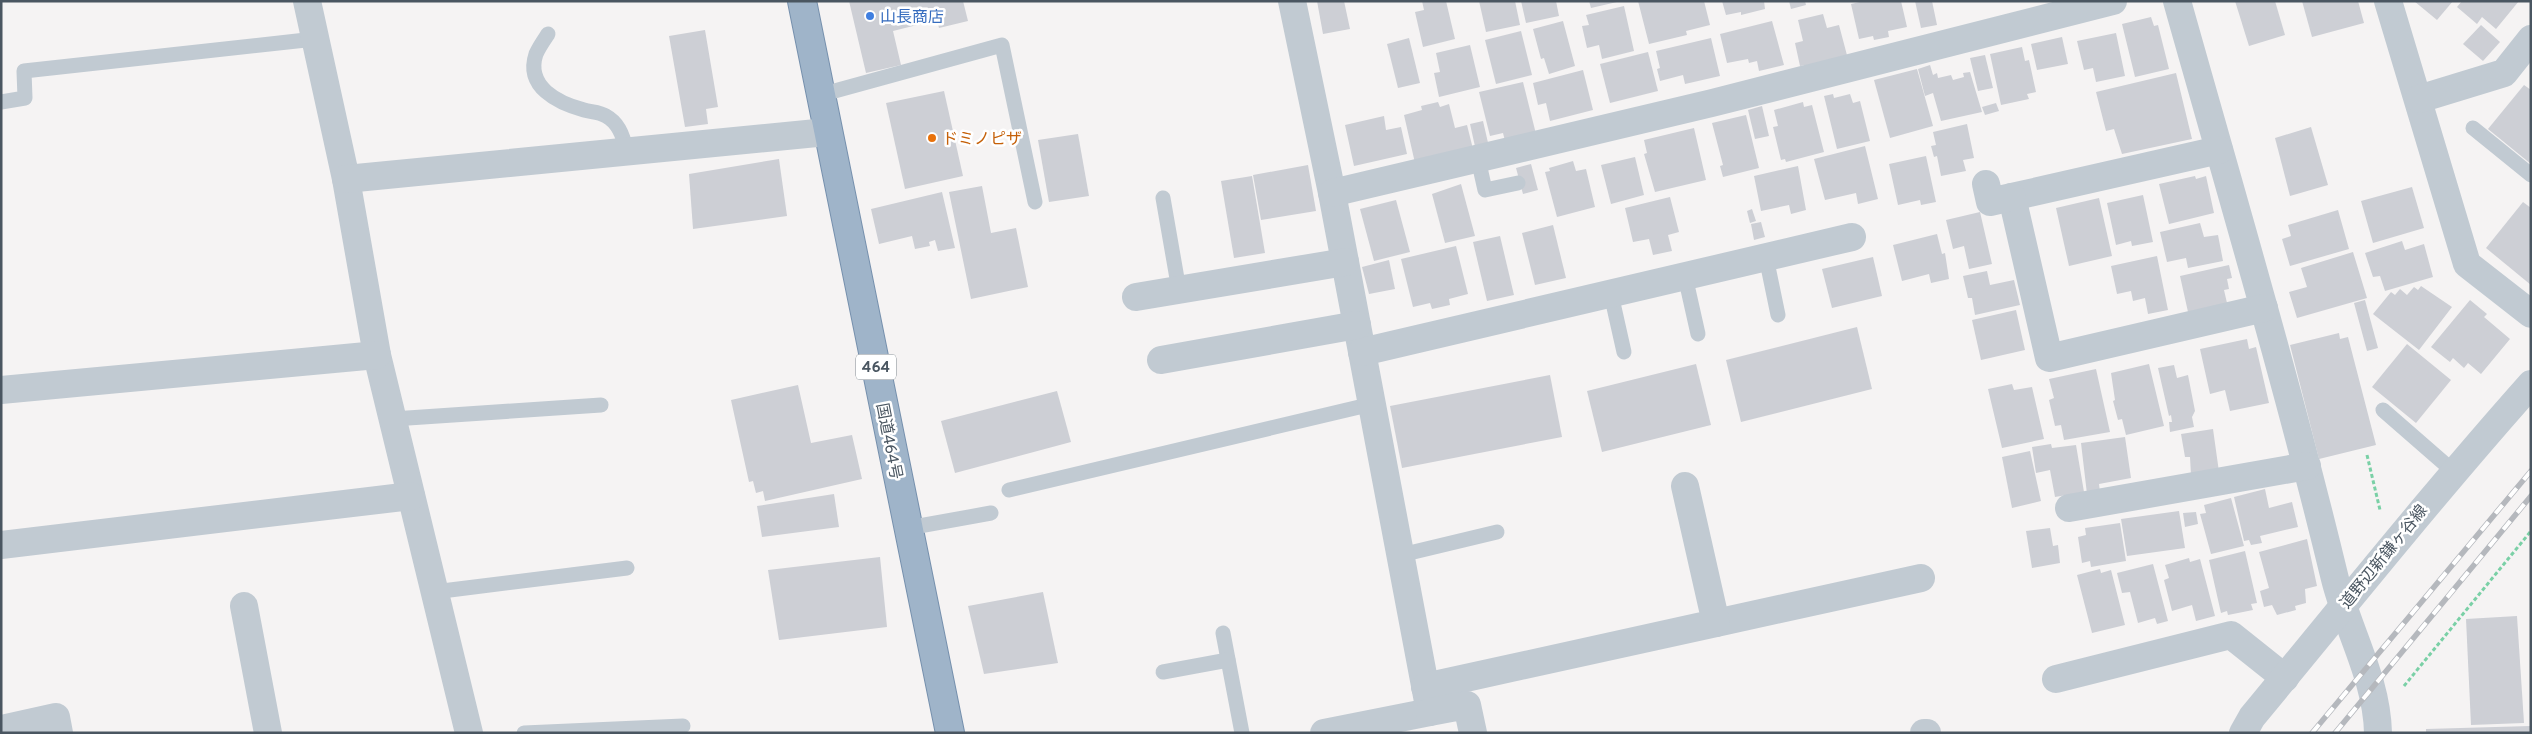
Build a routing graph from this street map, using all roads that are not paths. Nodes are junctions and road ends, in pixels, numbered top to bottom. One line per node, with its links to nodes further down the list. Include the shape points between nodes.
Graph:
1 (307, 1): 8 (street)
2 (802, 1): 10 (highway, 国道464号 / 464)
3 (1292, 1): 22 (street)
4 (2113, 1): 17 (street)
5 (2177, 1): 15 (street)
6 (2388, 1): 11 (street)
7 (548, 34): 16 (lane, via 536,54 534,71 544,91 558,102 606,115 624,139)
8 (315, 39): 12 (lane, via 24,71 24,98); 19 (street)
9 (2531, 39): 11 (street, via 2504,73)
10 (820, 95): 14 (highway, 国道464号 / 464); 25 (lane, via 1002,45)
11 (2418, 99): 35 (street, via 2466,264)
12 (1, 102)
13 (2473, 128): 18 (lane)
14 (827, 132): 16 (street); 55 (highway, 国道464号 / 464)
15 (2219, 150): 23 (street); 33 (street)
16 (626, 152): 19 (street)
17 (1478, 159): 20 (lane, via 1485,190); 22 (street)
18 (2531, 175)
19 (346, 179): 40 (street)
20 (1518, 183)
21 (1986, 184): 23 (street, via 1990,202)
22 (1332, 193): 28 (street)
23 (2012, 197): 33 (street, via 2048,358)
24 (1164, 198): 30 (lane)
25 (1035, 202)
26 (1852, 237): 27 (street)
27 (1766, 257): 29 (street); 34 (lane)
28 (1345, 262): 30 (street); 36 (street)
29 (1685, 276): 31 (street); 37 (lane)
30 (1179, 290): 32 (street)
31 (1611, 294): 38 (street); 39 (lane)
32 (1136, 297)
33 (2264, 308): 48 (street)
34 (1778, 314)
35 (2531, 314)
36 (1357, 325): 38 (street); 41 (street)
37 (1698, 334)
38 (1362, 352): 44 (street)
39 (1624, 352)
40 (377, 355): 43 (street); 47 (street)
41 (1161, 360)
42 (2531, 384): 49 (street, 道野辺新鎌ヶ谷線)
43 (1, 390)
44 (1372, 404): 51 (lane); 58 (street)
45 (601, 405): 47 (lane)
46 (2383, 410): 49 (lane)
47 (393, 419): 52 (street)
48 (2307, 466): 53 (street); 63 (street)
49 (2453, 471): 63 (street, 道野辺新鎌ヶ谷線)
50 (1685, 486): 64 (street)
51 (1009, 490)
52 (411, 496): 57 (street); 61 (street)
53 (2069, 508)
54 (991, 512): 55 (lane)
55 (908, 528): 78 (highway, 国道464号 / 464)
56 (1497, 532): 58 (lane)
57 (1, 545)
58 (1400, 554): 70 (street)
59 (627, 568): 61 (lane)
60 (1921, 578): 64 (street)
61 (434, 592): 76 (street)
62 (244, 606): 75 (street)
63 (2342, 607): 68 (street, 道野辺新鎌ヶ谷線); 71 (street, via 2365,667)
64 (1716, 623): 70 (street)
65 (1223, 633): 66 (lane)
66 (1228, 660): 67 (lane); 79 (lane)
67 (1163, 672)
68 (2285, 678): 69 (street, via 2231,635); 82 (street, 道野辺新鎌ヶ谷線)
69 (2056, 679)
70 (1427, 699): 80 (street); 81 (street, via 1466,705)
71 (2378, 725)
72 (682, 726): 77 (lane)
73 (1, 729): 74 (street, via 56,717)
74 (59, 733)
75 (268, 733)
76 (469, 733)
77 (524, 733)
78 (950, 733)
79 (1242, 733)
80 (1324, 733)
81 (1472, 733)
82 (2243, 733)

